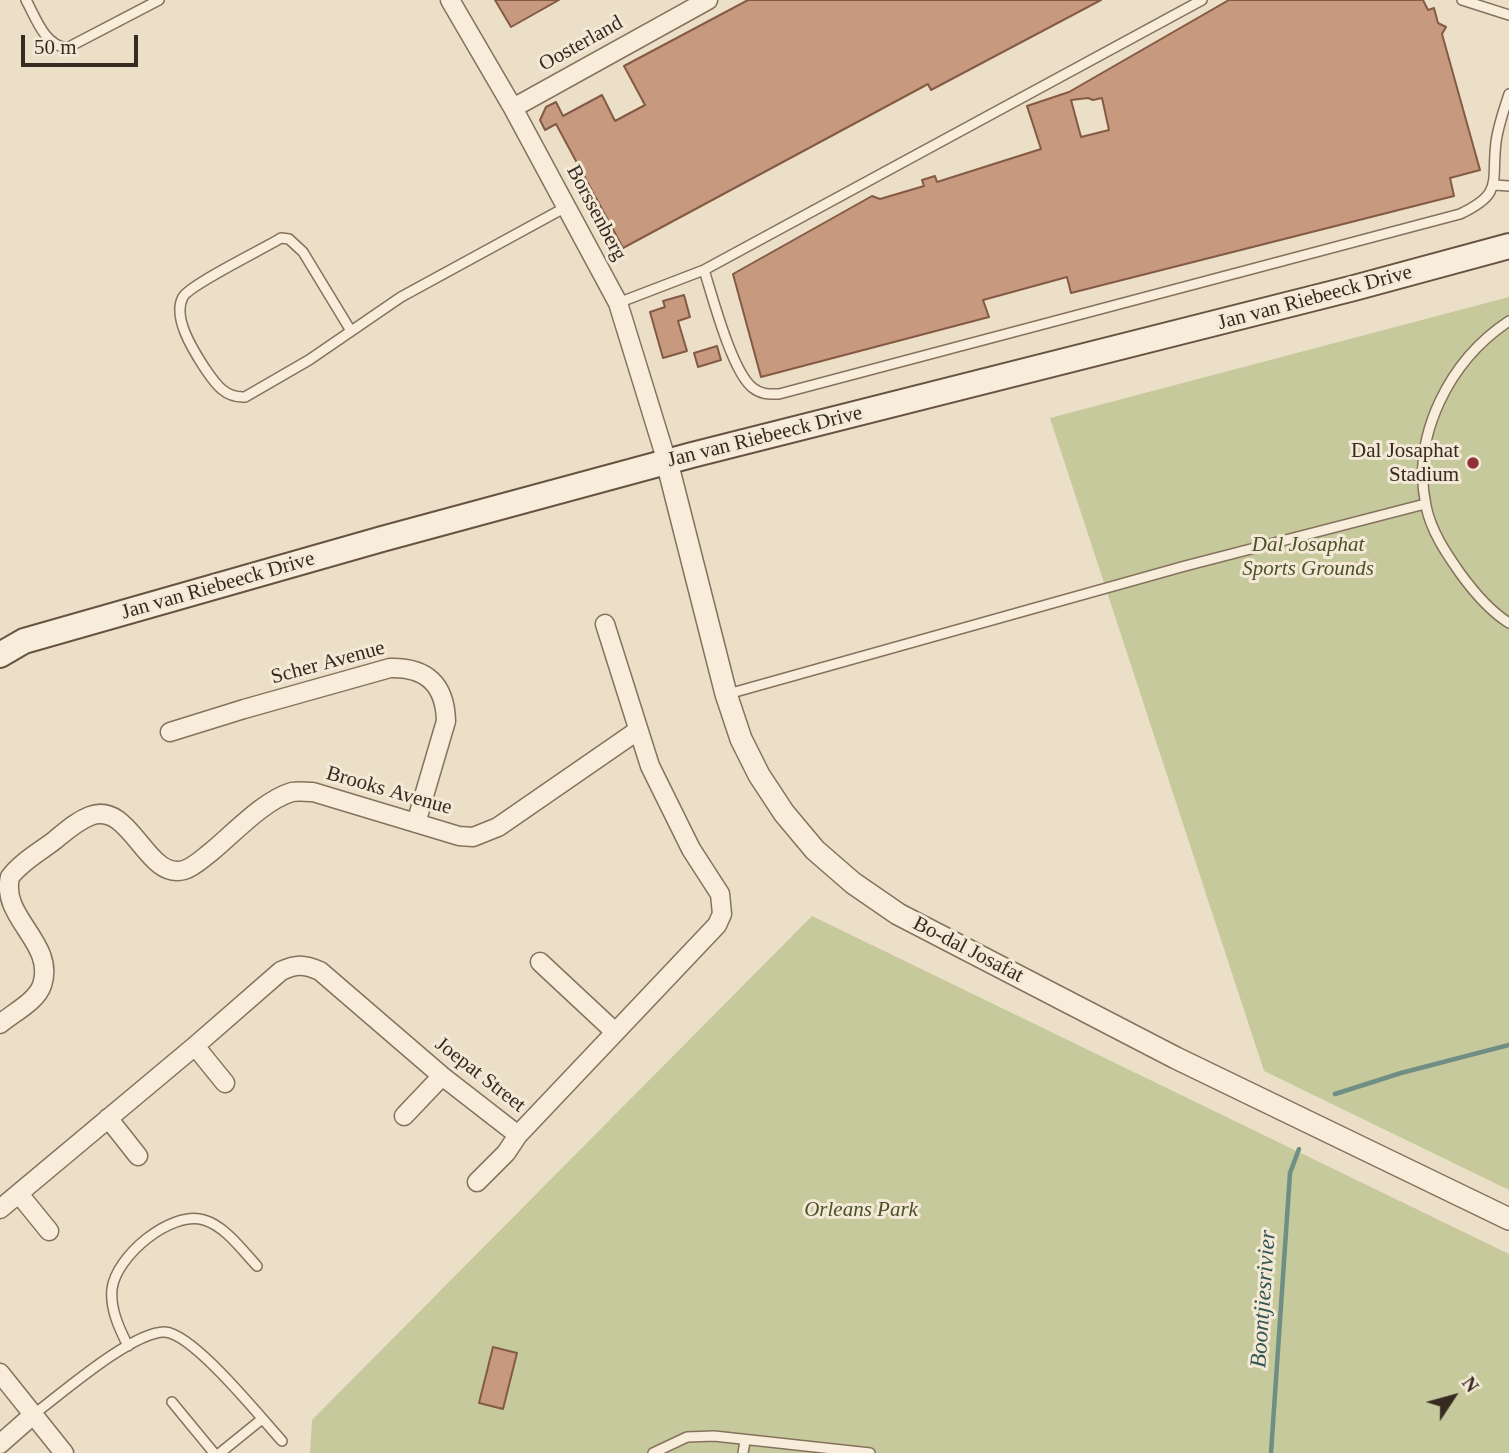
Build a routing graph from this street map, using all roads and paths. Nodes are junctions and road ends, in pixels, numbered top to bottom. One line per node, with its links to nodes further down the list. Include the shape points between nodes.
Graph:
1 (26, 0): 2 (lane, via 48,38 67,48)
2 (159, 0)
3 (450, 0): 9 (street, Borssenberg)
4 (708, 0): 9 (street, Oosterland)
5 (1202, 0): 14 (lane)
6 (1462, 0): 7 (lane)
7 (1509, 15)
8 (1509, 94): 10 (lane, via 1496,145)
9 (513, 108): 12 (street, Borssenberg)
10 (1495, 186): 11 (lane); 14 (lane, via 1478,206 1460,214 779,394 764,395 738,370)
11 (1509, 186)
12 (566, 207): 15 (street, Borssenberg); 17 (lane, via 401,297)
13 (1509, 246): 18 (main road, Jan van Riebeeck Drive)
14 (704, 270): 15 (lane)
15 (618, 303): 18 (street, Borssenberg)
16 (1509, 321): 19 (lane, via 1478,345 1461,366 1434,415 1423,462)
17 (351, 331): 17 (lane, via 303,252 289,239 281,239 187,291 180,308 188,343 214,382 235,398 245,397)
18 (667, 462): 22 (main road, Jan van Riebeeck Drive); 24 (street, Bo-dal Josafat)
19 (1426, 504): 20 (lane, via 1443,548 1469,586); 24 (lane, via 1173,569)
20 (1509, 622)
21 (605, 624): 25 (street, Joepat Street)
22 (12, 641): 23 (main road, Jan van Riebeeck Drive)
23 (0, 655)
24 (726, 694): 41 (street, Bo-dal Josafat, via 741,739 784,813 815,850 898,914 1176,1058)
25 (637, 731): 27 (street, Brooks Avenue, via 487,833 459,836); 30 (street, Joepat Street, via 664,796 723,903 717,925)
26 (170, 733): 27 (street, Scher Avenue, via 390,668 409,667 424,673 446,704 446,721)
27 (416, 823): 29 (street, Brooks Avenue, via 313,792 293,792 262,809 199,862 173,871 161,866 123,824 100,814 90,816 13,873 5,884 2,897 7,915 40,959 44,973 34,998)
28 (540, 962): 30 (street)
29 (0, 1024)
30 (615, 1032): 36 (street, Joepat Street)
31 (195, 1046): 32 (street, Joepat Street, via 281,971 306,965 320,971); 33 (street); 35 (street, Joepat Street)
32 (442, 1076): 34 (street); 36 (street, Joepat Street)
33 (225, 1083)
34 (404, 1116)
35 (108, 1118): 37 (street); 39 (street, Joepat Street)
36 (518, 1135): 38 (street)
37 (138, 1156)
38 (477, 1182)
39 (19, 1194): 40 (street, Joepat Street); 42 (street)
40 (0, 1209)
41 (1509, 1219)
42 (49, 1231)
43 (257, 1266): 44 (lane, via 207,1221 177,1221 160,1230 124,1260 116,1274 114,1308)
44 (128, 1346): 47 (lane); 48 (lane, via 152,1334 167,1332 181,1338 221,1373)
45 (0, 1373): 47 (street)
46 (172, 1402): 53 (lane)
47 (33, 1415): 51 (street); 52 (street)
48 (262, 1419): 49 (lane); 54 (lane)
49 (282, 1441)
50 (745, 1441): 55 (lane, via 687,1437); 56 (lane); 57 (lane)
51 (0, 1444)
52 (64, 1453)
53 (214, 1453)
54 (220, 1453)
55 (653, 1453)
56 (743, 1453)
57 (870, 1453)

